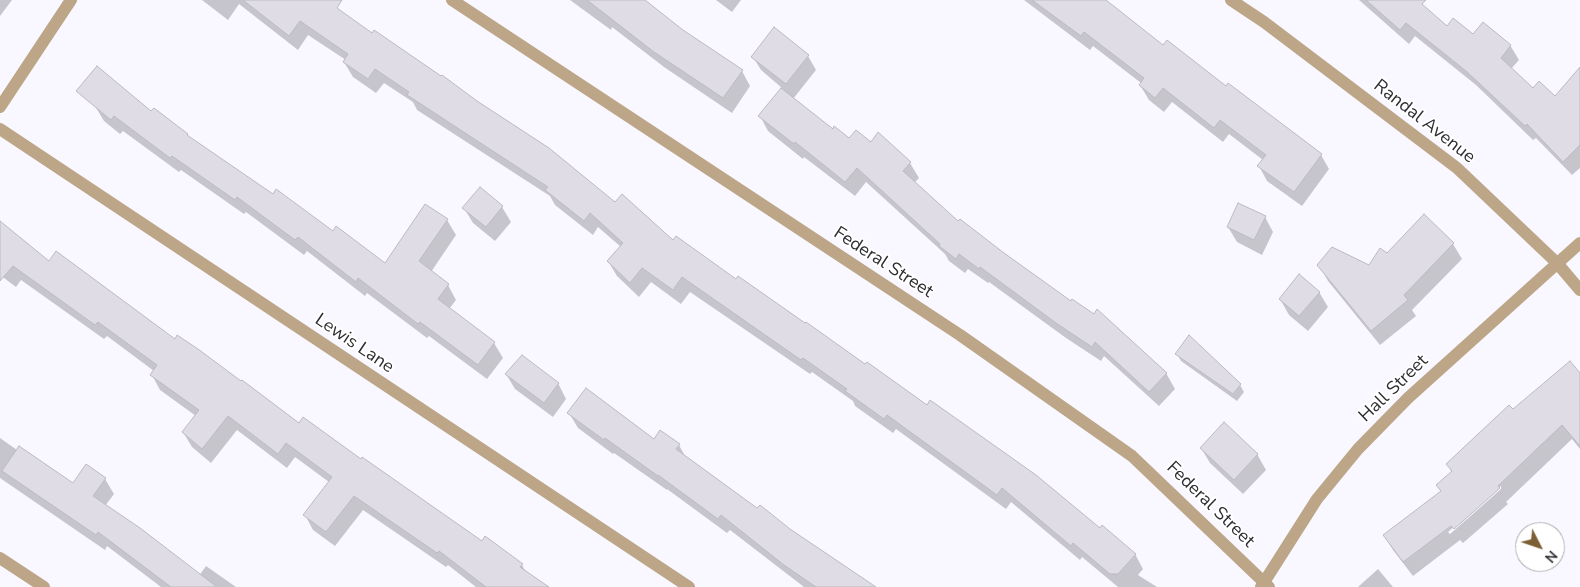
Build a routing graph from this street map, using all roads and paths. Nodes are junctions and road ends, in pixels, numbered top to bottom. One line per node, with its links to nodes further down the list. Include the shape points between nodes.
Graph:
1 (71, 0): 4 (street)
2 (452, 0): 10 (street, Federal Street, via 960,335 1132,456)
3 (1231, 0): 7 (street, Randal Avenue, via 1457,168)
4 (0, 106)
5 (0, 129): 12 (street, Lewis Lane)
6 (1580, 243): 7 (street, Hall Street)
7 (1556, 263): 8 (street, Randal Avenue); 10 (street, Hall Street, via 1408,398 1358,449 1317,499)
8 (1580, 290)
9 (0, 558): 11 (street)
10 (1265, 585)
11 (44, 587)
12 (690, 587)

